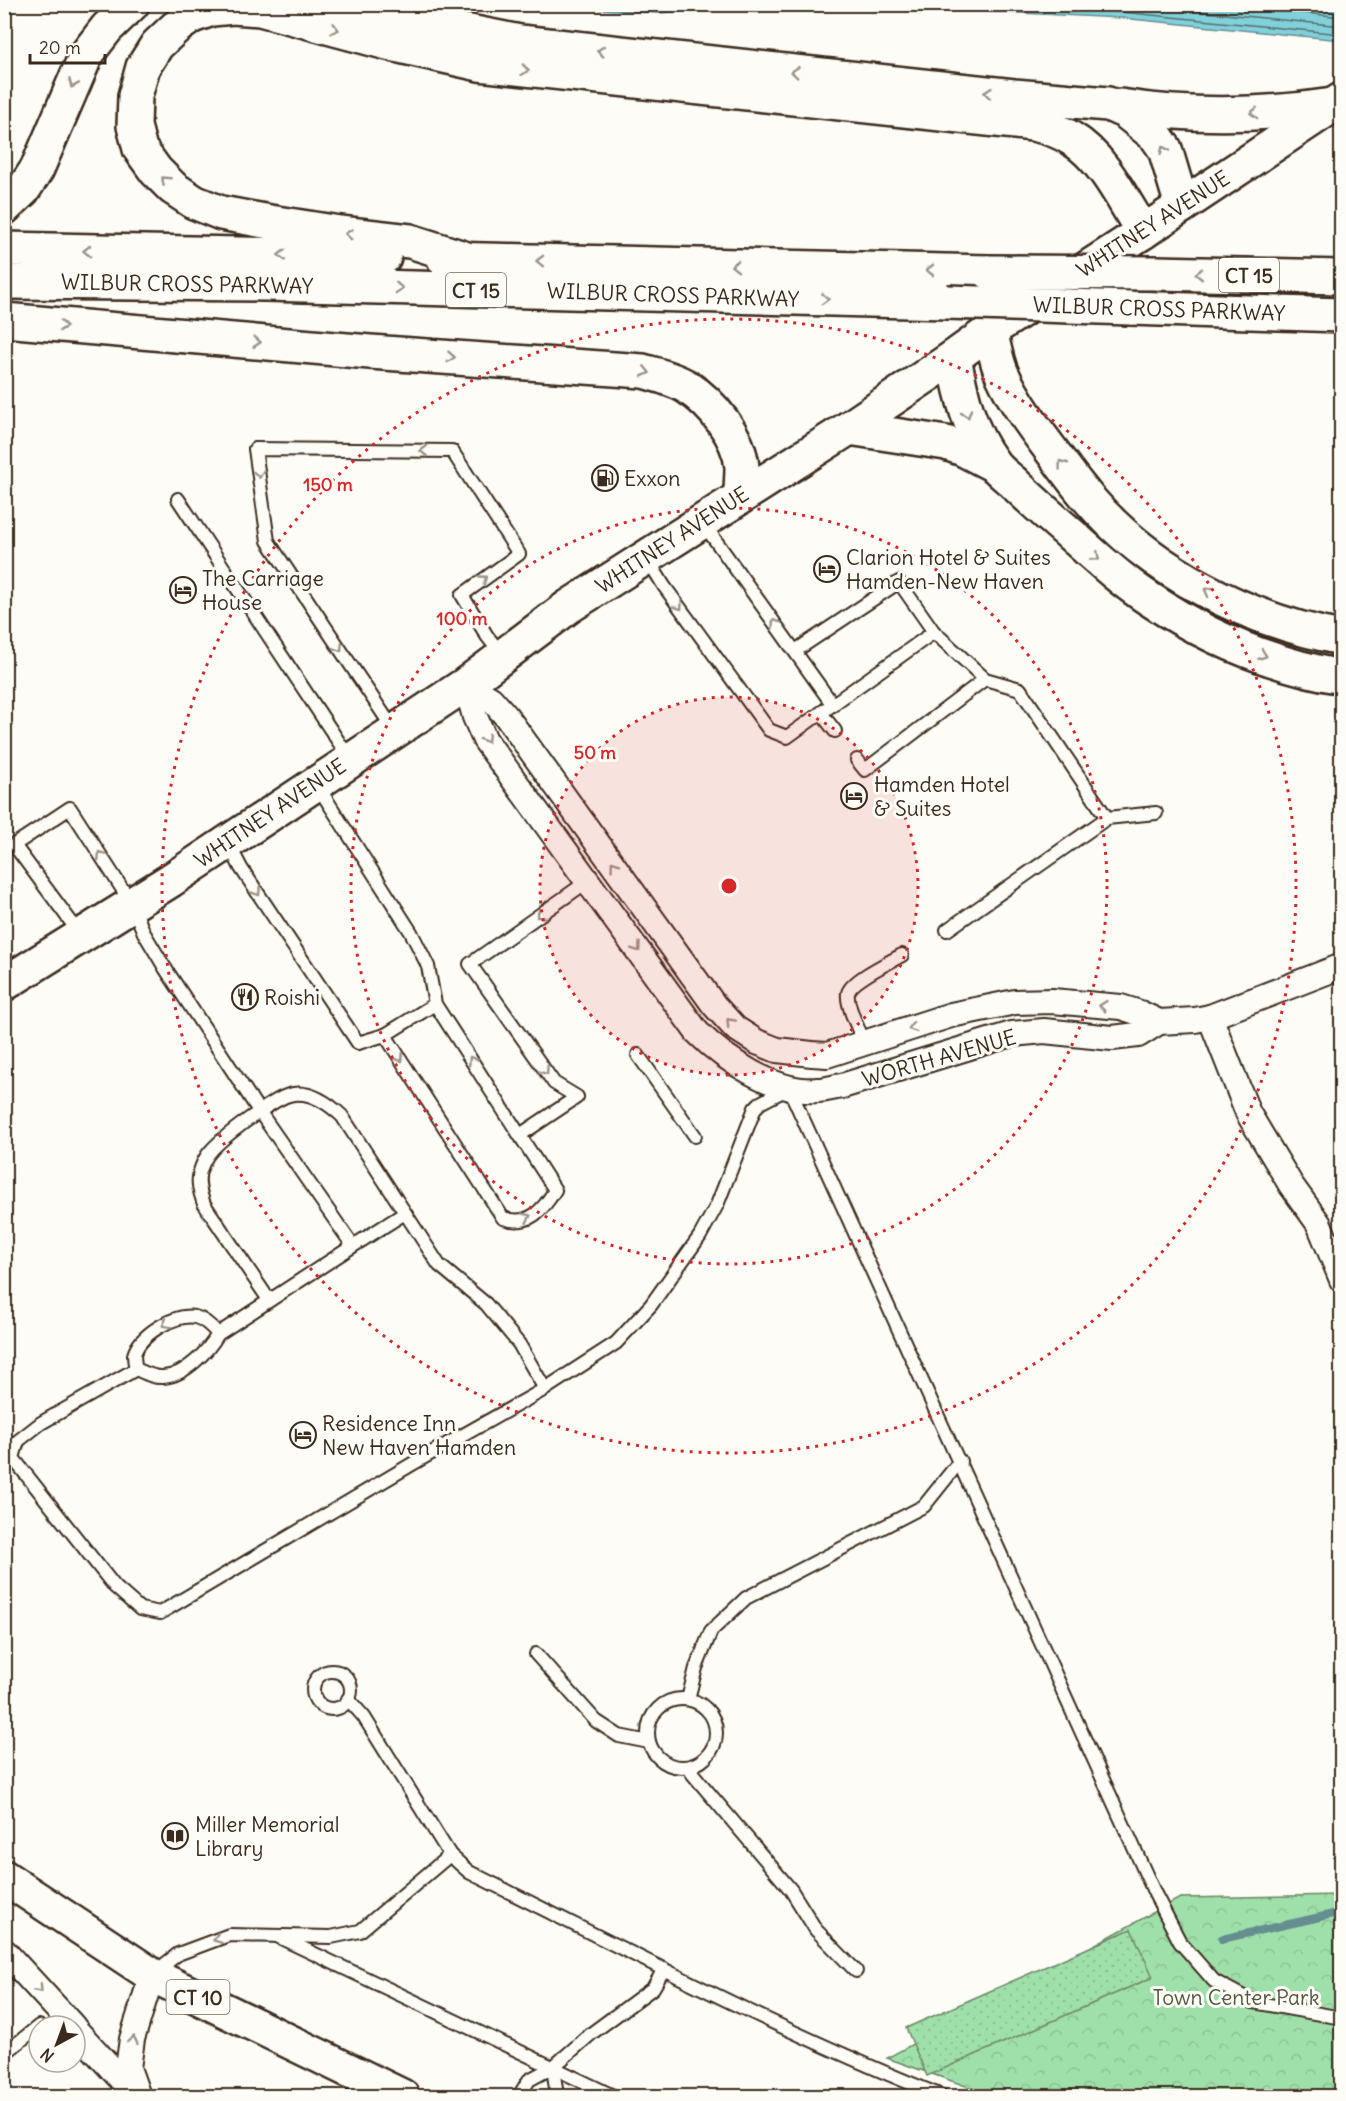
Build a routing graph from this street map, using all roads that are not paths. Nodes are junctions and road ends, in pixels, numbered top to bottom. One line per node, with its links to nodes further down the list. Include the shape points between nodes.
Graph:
1 (132, 4): 6 (main road, one-way to 6, via 86,55 37,169)
2 (344, 4): 4 (main road, one-way to 2, via 520,42 408,21)
3 (1337, 102): 4 (main road, one-way to 4, via 1290,112 1206,114); 5 (main road, WHITNEY AVENUE)
4 (1108, 104): 5 (main road, one-way to 4, via 1168,159 1156,136 1126,112)
5 (1182, 206): 7 (main road, WHITNEY AVENUE)
6 (4, 208)
7 (1143, 232): 9 (main road, one-way to 7, via 410,240 221,213 173,188 140,149 134,126 135,96 143,67 157,45 192,16 212,9 251,8 479,64 1033,123 1074,140 1089,153); 15 (main road, WHITNEY AVENUE)
8 (4, 249): 9 (main road, WILBUR CROSS PARKWAY / CT 15, one-way to 8)
9 (467, 259): 10 (main road, WILBUR CROSS PARKWAY / CT 15, one-way to 9, bridge)
10 (1341, 277)
11 (4, 282): 12 (main road, WILBUR CROSS PARKWAY / CT 15, one-way to 12, bridge, via 265,284)
12 (1278, 313): 13 (main road, WILBUR CROSS PARKWAY / CT 15); 16 (main road)
13 (1341, 315)
14 (4, 320): 20 (main road, one-way to 20, via 642,371 685,386 716,412 742,465)
15 (990, 330): 17 (main road, WHITNEY AVENUE); 25 (main road, one-way to 15, via 1281,624 1238,608 1160,561 1123,532 1088,498 1024,411 1002,374)
16 (1341, 335)
17 (954, 357): 18 (main road, WHITNEY AVENUE); 19 (main road, one-way to 19, via 968,419)
18 (849, 428): 19 (main road, via 946,443); 20 (main road, WHITNEY AVENUE)
19 (994, 465): 28 (main road, one-way to 28, via 1121,578 1170,612 1229,643)
20 (741, 495): 22 (main road, WHITNEY AVENUE)
21 (178, 499): 35 (lane)
22 (702, 521): 23 (main road, WHITNEY AVENUE); 26 (lane, one-way to 22)
23 (646, 557): 27 (main road, WHITNEY AVENUE, via 568,607); 32 (lane, one-way to 32, via 769,730 787,737)
24 (934, 632): 26 (lane, via 899,582); 29 (lane); 31 (lane)
25 (1341, 638)
26 (795, 651): 31 (lane)
27 (503, 656): 30 (main road, WHITNEY AVENUE); 33 (lane, one-way to 33, via 462,595 519,554 452,451 255,449 268,541)
28 (1341, 677)
29 (985, 679): 36 (lane, via 865,770); 41 (lane, via 1020,689)
30 (466, 684): 33 (main road, WHITNEY AVENUE); 38 (street, WORTH AVENUE, via 496,704); 40 (street, WORTH AVENUE, one-way to 40, via 485,740)
31 (833, 705): 32 (lane)
32 (821, 713): 34 (lane)
33 (395, 731): 35 (main road, WHITNEY AVENUE)
34 (835, 731)
35 (351, 760): 37 (main road, WHITNEY AVENUE)
36 (857, 760)
37 (315, 783): 42 (main road, WHITNEY AVENUE); 51 (lane, via 411,932 428,966)
38 (564, 797): 40 (street); 50 (street, WORTH AVENUE, one-way to 38)
39 (1156, 813): 41 (lane)
40 (540, 814): 43 (street, WORTH AVENUE)
41 (1107, 818): 45 (lane)
42 (227, 842): 44 (main road, WHITNEY AVENUE); 55 (lane, one-way to 55, via 358,1043)
43 (588, 881): 52 (street, WORTH AVENUE, one-way to 52); 61 (lane, one-way to 61, via 470,964 554,1083 577,1097)
44 (132, 904): 46 (main road, WHITNEY AVENUE); 46 (lane, one-way to 46, via 70,808 14,844); 60 (lane, via 144,933)
45 (947, 930)
46 (82, 936): 49 (main road, WHITNEY AVENUE)
47 (902, 955): 56 (lane, via 854,983 848,992)
48 (1341, 966): 53 (street, WORTH AVENUE)
49 (4, 984)
50 (701, 987): 52 (street); 57 (street, WORTH AVENUE, one-way to 50, via 757,1042 735,1028)
51 (435, 1004): 55 (lane); 61 (lane, one-way to 51)
52 (677, 1004): 59 (street, WORTH AVENUE, via 713,1048 753,1073)
53 (1210, 1017): 54 (street, WORTH AVENUE); 65 (street, via 1248,1113 1319,1224)
54 (1159, 1022): 56 (street, WORTH AVENUE, one-way to 56, via 1121,1007 1015,1002 951,1015); 59 (street, WORTH AVENUE, via 1138,1035 1112,1038 1044,1031 1012,1034 842,1086 817,1091)
55 (385, 1035): 61 (lane, one-way to 61, via 503,1218 515,1222 528,1219 544,1207 555,1190)
56 (865, 1044): 57 (street, WORTH AVENUE, via 827,1055)
57 (792, 1052): 59 (street)
58 (638, 1055): 62 (lane)
59 (789, 1088): 69 (lane, via 755,1108 717,1205 651,1305 616,1343); 70 (lane)
60 (259, 1111): 63 (lane, via 289,1095 306,1094 328,1102 342,1116); 64 (lane); 66 (lane, via 210,1152 200,1170 199,1189 204,1204)
61 (520, 1135)
62 (695, 1136)
63 (405, 1213): 64 (lane); 69 (lane, via 439,1265 486,1304 519,1344)
64 (353, 1246): 66 (lane)
65 (1341, 1280)
66 (269, 1300): 67 (lane)
67 (218, 1334): 68 (lane, via 204,1354 179,1372 165,1377); 68 (lane, one-way to 68, via 195,1317 174,1319 148,1334 134,1355)
68 (136, 1369): 69 (lane, via 41,1422 18,1441 13,1458 115,1587 140,1609 160,1613)
69 (545, 1389)
70 (960, 1461): 73 (lane, via 924,1506 746,1598 711,1631); 84 (lane, via 1180,1942 1214,1981 1253,2002)
71 (536, 1653): 74 (lane, via 596,1721 619,1736)
72 (348, 1699): 76 (lane, via 364,1717)
73 (688, 1699): 74 (lane, via 674,1700 659,1708 649,1724); 75 (lane, via 710,1713 716,1729 709,1754)
74 (649, 1742): 75 (lane, via 665,1762)
75 (691, 1766): 81 (lane, via 692,1773 791,1890 816,1930)
76 (450, 1855): 78 (lane, via 360,1931 332,1937); 80 (lane, via 468,1872)
77 (4, 1877): 82 (main road, CT 10)
78 (275, 1936): 82 (lane, one-way to 82, via 229,1935 178,1954); 88 (lane)
79 (4, 1951): 83 (street, one-way to 83)
80 (664, 1969): 88 (lane, via 653,1988); 89 (lane)
81 (856, 1971)
82 (152, 1975): 90 (street, one-way to 82, via 128,2068 132,2039); 91 (main road, CT 10)
83 (62, 2014)
84 (1341, 2018)
85 (27, 2036): 87 (lane)
86 (87, 2042): 90 (street)
87 (4, 2054)
88 (553, 2067): 92 (lane, via 529,2080); 93 (lane); 94 (lane)
89 (913, 2091): 95 (lane)
90 (137, 2097)
91 (402, 2097)
92 (519, 2097)
93 (557, 2097)
94 (613, 2097)
95 (942, 2097)

